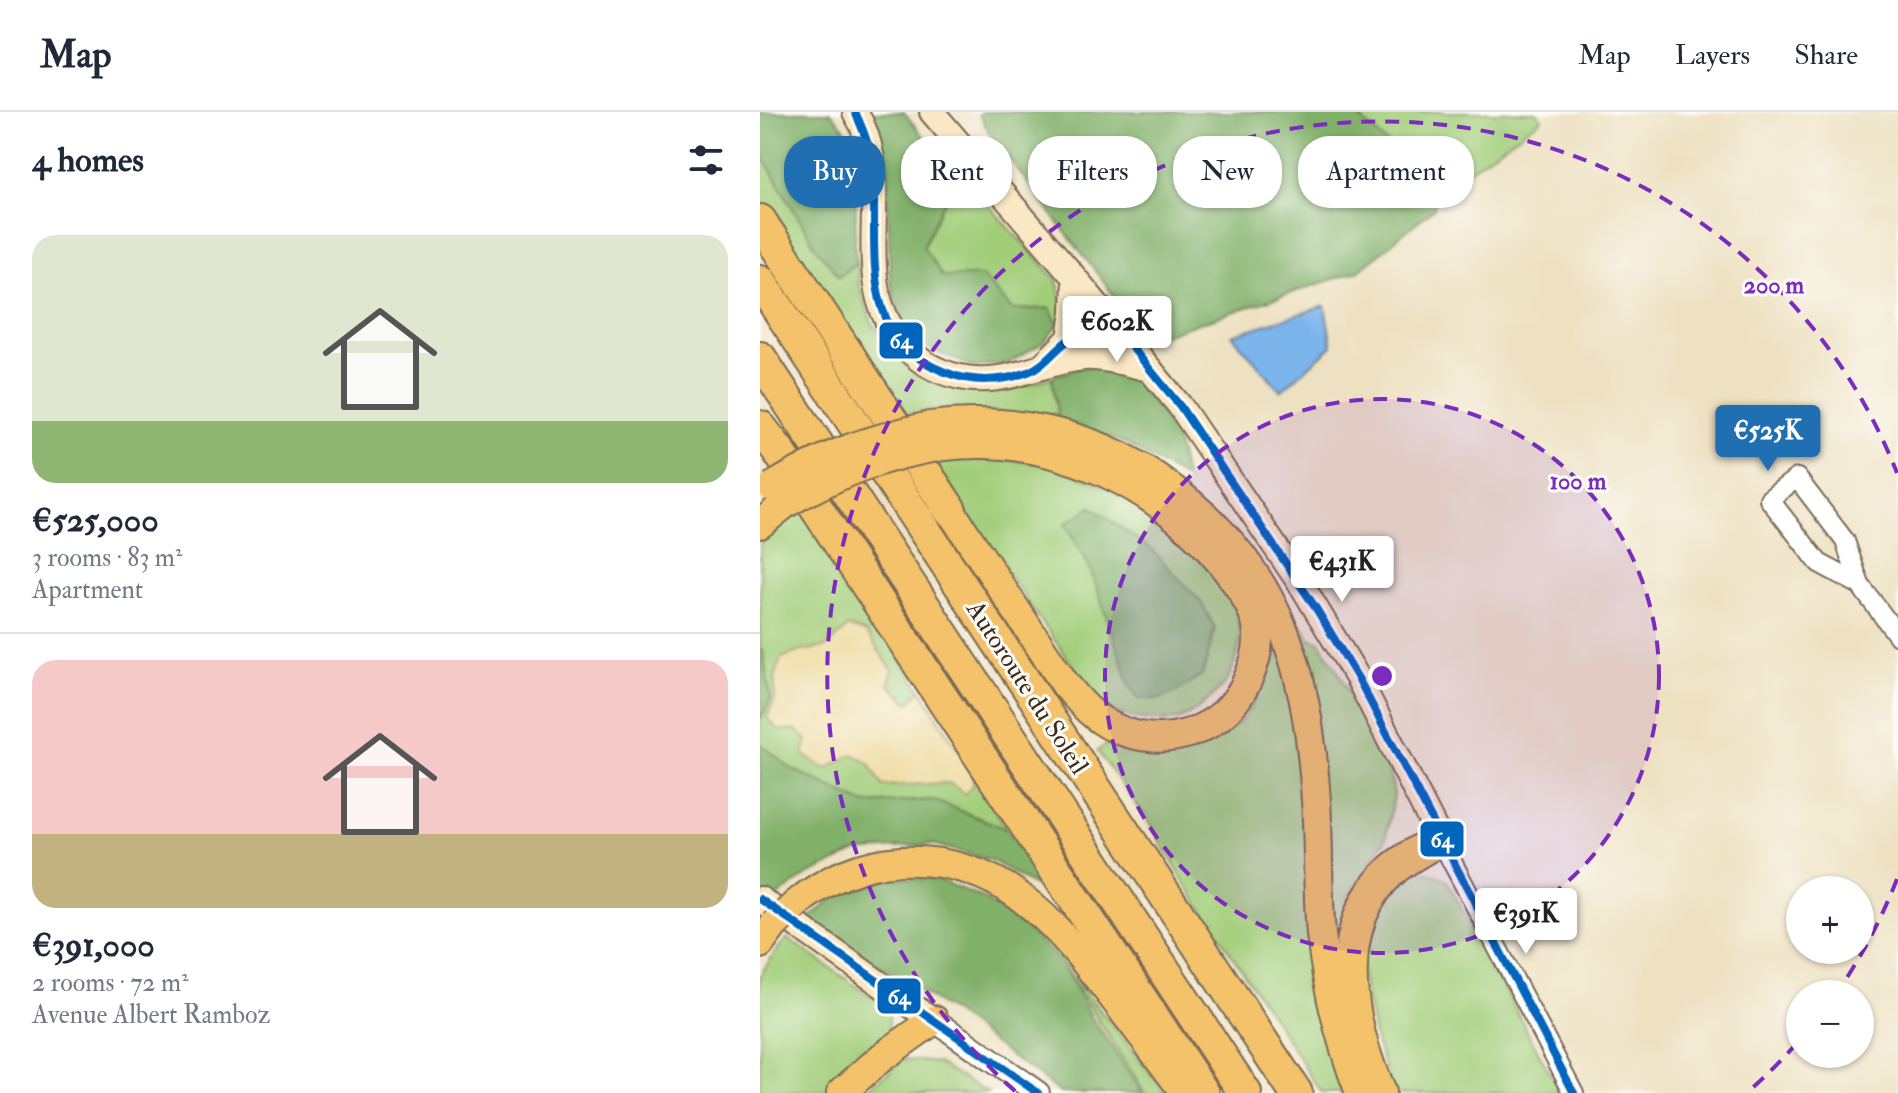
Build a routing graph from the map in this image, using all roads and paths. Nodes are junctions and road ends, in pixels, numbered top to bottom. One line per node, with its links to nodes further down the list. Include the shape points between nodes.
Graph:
1 (855, 112): 10 (main road, via 867,135 874,173 875,285 895,334 918,358 959,377 994,380)
2 (932, 112): 4 (main road)
3 (760, 221): 15 (highway)
4 (1075, 278): 6 (main road); 7 (main road)
5 (760, 281): 28 (highway, Autoroute du Soleil)
6 (1114, 326): 7 (main road); 8 (main road); 11 (main road)
7 (1070, 338): 10 (main road)
8 (1086, 357): 10 (main road); 11 (main road)
9 (760, 358): 27 (highway, Autoroute du Soleil)
10 (1041, 367)
11 (1150, 369): 19 (main road, via 1311,599)
12 (760, 427): 26 (highway)
13 (937, 436): 14 (highway, bridge, via 813,487); 15 (highway, via 1031,449 1086,464 1144,494 1185,526 1230,575 1257,624 1254,663 1239,696 1219,718 1179,736 1150,738 1105,722 1065,684); 29 (highway, via 960,423 1030,428 1072,437 1119,456 1147,470 1208,518 1256,574 1279,615 1304,702 1328,986)
14 (772, 496): 16 (highway)
15 (950, 510)
16 (760, 524)
17 (1860, 585): 17 (street, via 1845,541 1797,478 1769,499 1819,563); 18 (street)
18 (1898, 636)
19 (1440, 839): 30 (highway, via 1382,880 1355,932 1353,1007); 31 (street)
20 (760, 899): 22 (main road)
21 (767, 934): 25 (highway, bridge, via 810,892 862,868 913,861 971,871 1037,908 1071,944)
22 (934, 1020): 23 (highway); 24 (street)
23 (841, 1093)
24 (1038, 1093)
25 (1185, 1093)
26 (1203, 1093)
27 (1245, 1093)
28 (1296, 1093)
29 (1360, 1093)
30 (1379, 1093)
31 (1574, 1093)

